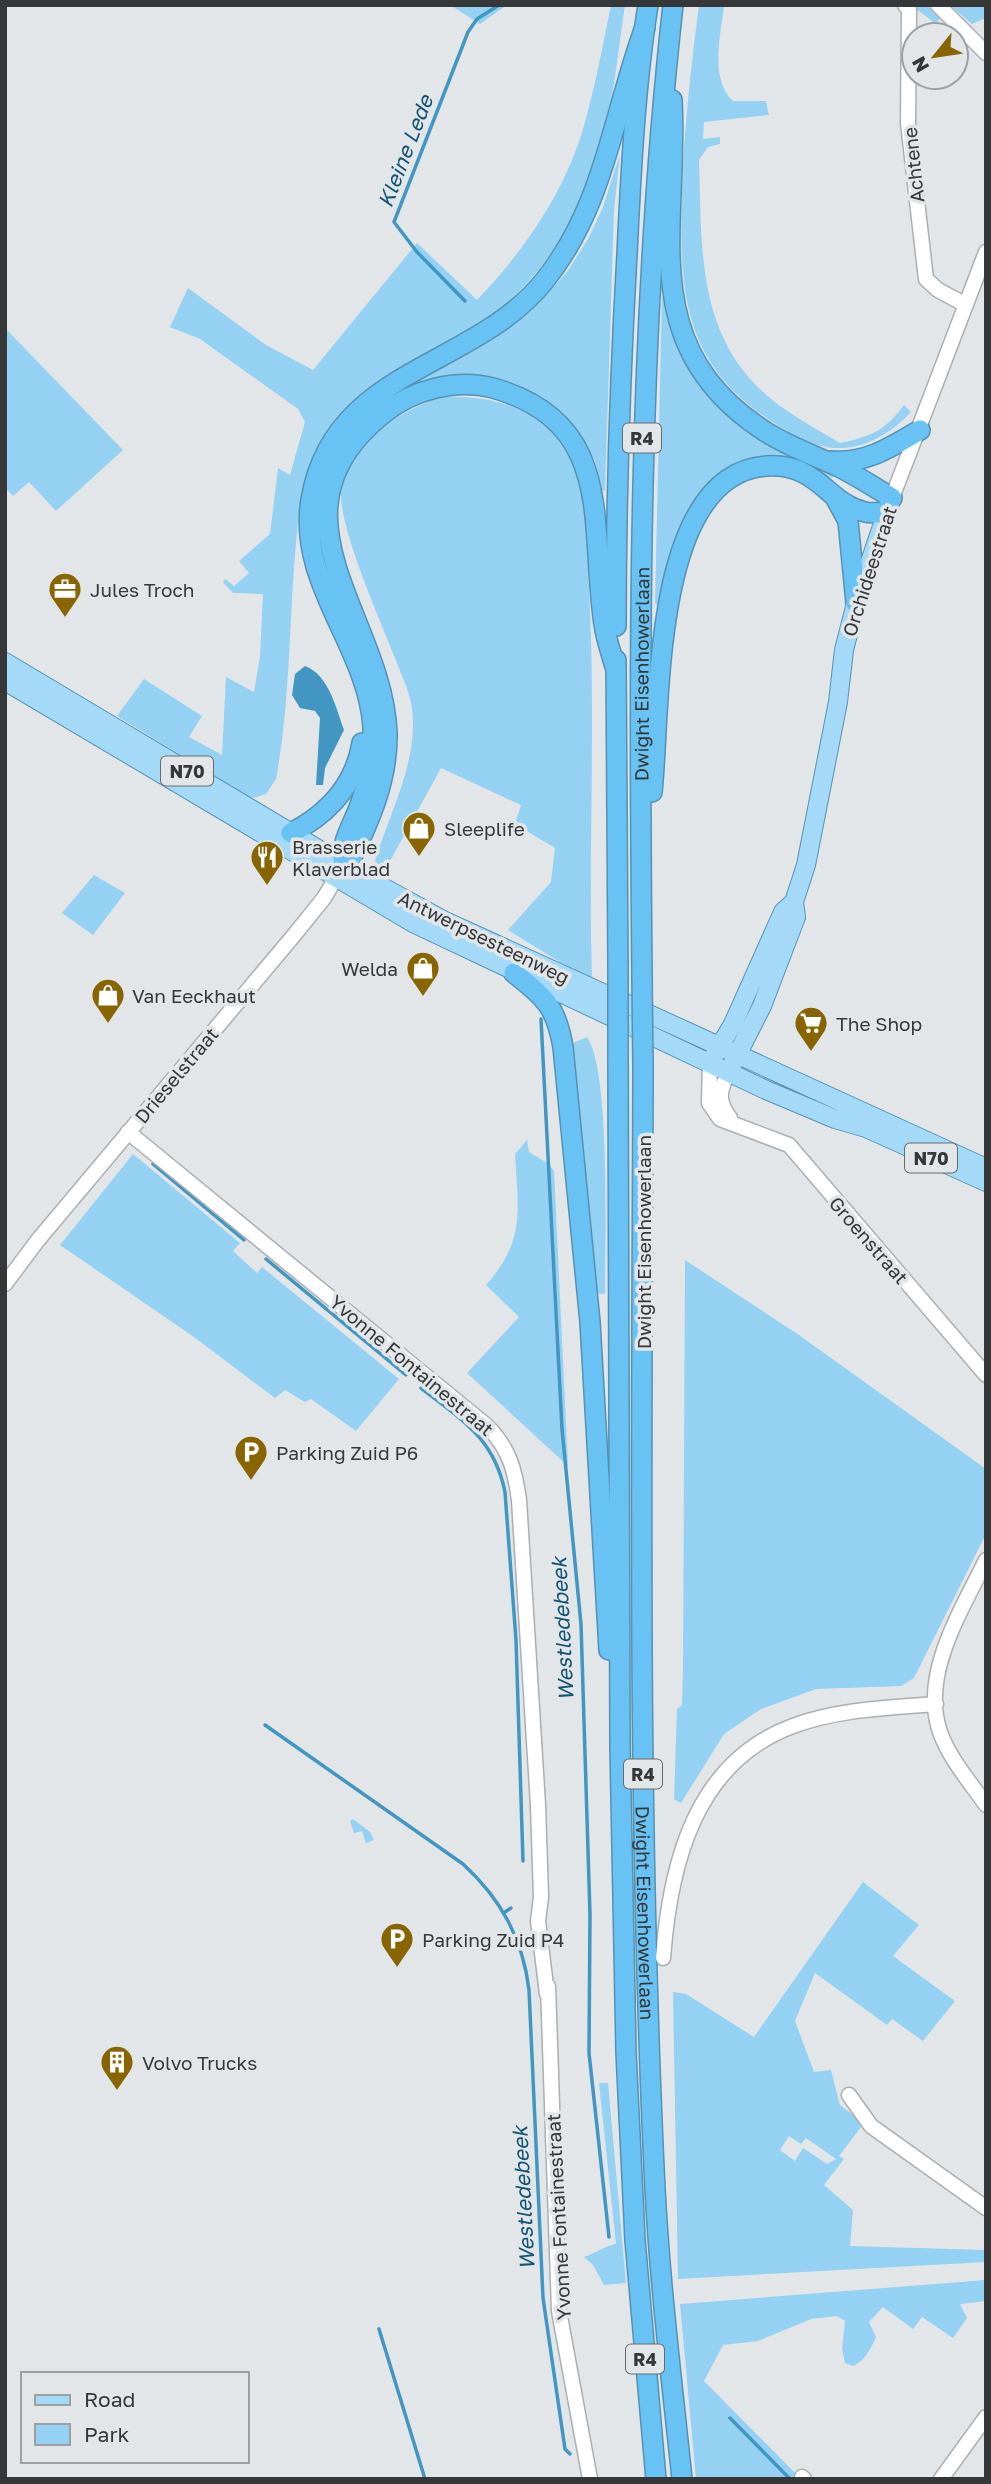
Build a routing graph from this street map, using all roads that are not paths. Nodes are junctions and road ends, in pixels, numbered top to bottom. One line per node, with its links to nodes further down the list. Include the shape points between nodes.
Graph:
1 (648, 5): 5 (highway, Dwight Eisenhowerlaan / R4)
2 (673, 5): 6 (highway, Dwight Eisenhowerlaan / R4)
3 (905, 5): 9 (street, Achtene, via 909,10 908,123 926,279)
4 (938, 5): 7 (street)
5 (645, 27): 16 (highway, Dwight Eisenhowerlaan / R4, via 623,318); 18 (highway, via 600,180 559,262 524,303 499,323 381,389 340,430 327,452 311,499 314,559)
6 (669, 36): 11 (highway, via 674,125 668,269 684,338 717,390 743,416); 21 (highway, Dwight Eisenhowerlaan / R4, via 656,170 640,477)
7 (986, 53)
8 (986, 252): 9 (street, Orchideestraat)
9 (966, 305): 10 (street, Orchideestraat)
10 (920, 430): 11 (highway, via 877,455 849,463); 13 (street, Orchideestraat)
11 (822, 460): 13 (highway)
12 (832, 493): 13 (highway, via 866,512); 14 (highway, via 848,521); 21 (highway, via 799,470 768,466 723,484 697,516 678,557 666,608 652,790)
13 (890, 505): 14 (main road, Orchideestraat)
14 (856, 603): 23 (main road, Orchideestraat, via 806,865)
15 (5, 662): 19 (main road, Antwerpsesteenweg / N70)
16 (616, 670): 22 (highway, via 604,625 593,486 577,448 560,425 521,398 491,387 424,390 395,405 347,450 334,478 326,522 340,585 382,695 387,734 382,783 351,859); 36 (highway, Dwight Eisenhowerlaan / R4, bridge)
17 (5, 681): 19 (main road, Antwerpsesteenweg / N70)
18 (367, 697): 20 (highway, via 359,761 351,779 333,803); 22 (highway, via 373,754)
19 (102, 729): 20 (main road, Antwerpsesteenweg / N70); 22 (main road, Antwerpsesteenweg / N70)
20 (291, 833): 22 (main road, Antwerpsesteenweg / N70)
21 (641, 840): 44 (highway, Dwight Eisenhowerlaan / R4, bridge, via 641,1714 655,2191)
22 (339, 871): 24 (main road, Antwerpsesteenweg / N70, via 413,923); 25 (main road, Antwerpsesteenweg / N70); 29 (street, Drieselstraat, via 295,934)
23 (794, 902): 25 (main road, Orchideestraat, via 783,912); 26 (main road, Orchideestraat, via 796,917 783,954)
24 (514, 973): 25 (main road, Antwerpsesteenweg / N70); 36 (highway, via 555,1012 563,1046 590,1322 607,1637)
25 (715, 1054): 26 (main road, Antwerpsesteenweg / N70); 27 (main road, Antwerpsesteenweg / N70); 28 (street, Groenstraat, via 709,1103 720,1119)
26 (738, 1055): 27 (main road, Orchideestraat); 30 (main road, Antwerpsesteenweg / N70)
27 (729, 1072): 28 (street, via 719,1091 723,1108); 31 (main road, Antwerpsesteenweg / N70)
28 (738, 1127): 33 (street, Groenstraat, via 789,1145)
29 (128, 1132): 32 (street, Drieselstraat); 42 (street, Yvonne Fontainestraat, via 487,1426 508,1454 519,1500 541,1897 538,1921 547,1994 559,2311)
30 (986, 1168)
31 (986, 1182)
32 (5, 1284)
33 (986, 1375)
34 (986, 1560): 35 (street, via 939,1665)
35 (936, 1704): 37 (street, via 939,1732); 38 (street, via 842,1713 795,1725 741,1756 710,1791 685,1838 667,1904)
36 (620, 1745): 43 (highway, Dwight Eisenhowerlaan / R4, via 634,2227)
37 (986, 1805)
38 (663, 1958)
39 (849, 2095): 40 (street, via 871,2126)
40 (986, 2208)
41 (986, 2417): 45 (street)
42 (590, 2479)
43 (656, 2479)
44 (682, 2479)
45 (941, 2479)

